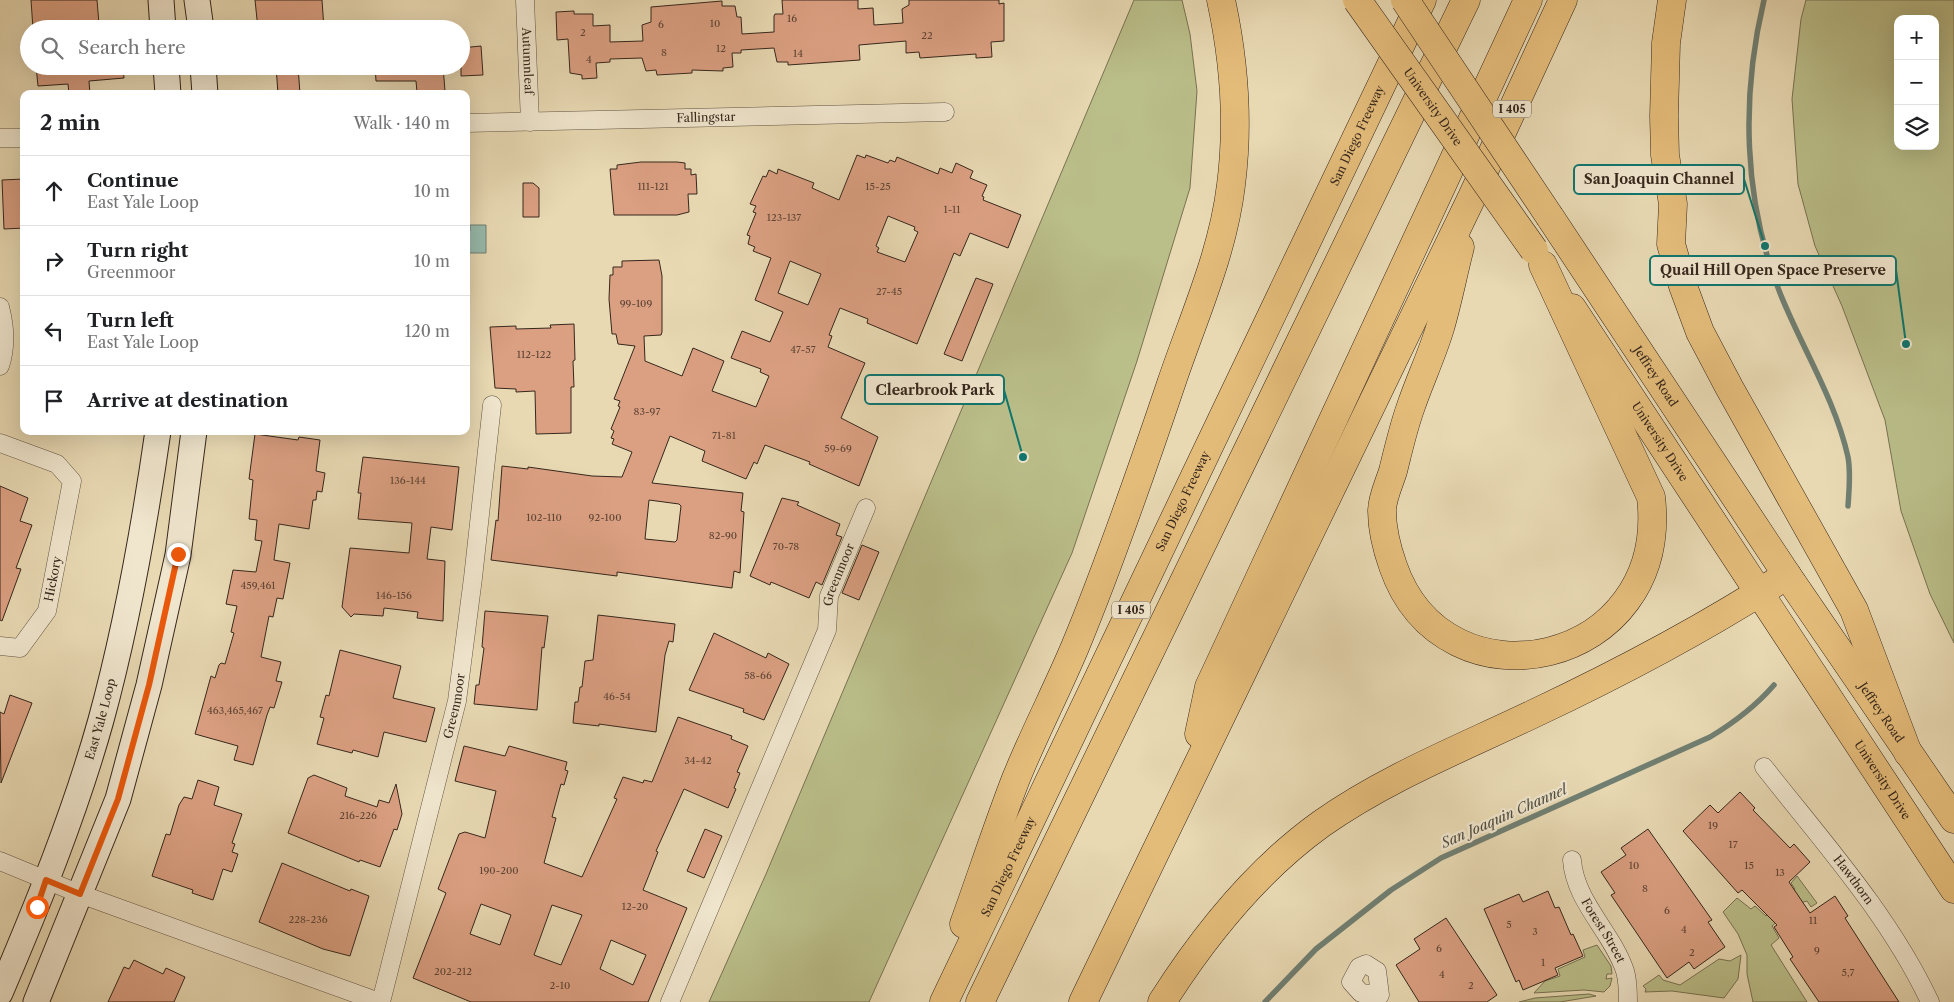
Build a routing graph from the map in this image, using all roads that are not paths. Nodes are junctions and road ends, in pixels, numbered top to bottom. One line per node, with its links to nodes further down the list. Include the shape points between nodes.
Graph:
1 (161, 0): 12 (main road)
2 (197, 0): 13 (main road)
3 (525, 0): 20 (street, Autumnleaf)
4 (1221, 0): 49 (main road, via 1233,74 1235,145 1227,210 1213,265 1135,490 1074,648 1016,780)
5 (1357, 0): 25 (main road, University Drive, bridge)
6 (1406, 0): 19 (main road); 33 (main road, Jeffrey Road, bridge)
7 (1422, 0): 19 (main road, San Diego Freeway / I 405)
8 (1466, 0): 51 (main road)
9 (1528, 0): 38 (main road, via 1209,687)
10 (1563, 0): 24 (main road, I 405)
11 (1672, 0): 36 (main road, via 1666,43 1665,156 1673,204 1671,244 1683,286 1700,332 1729,387 1854,610)
12 (162, 20)
13 (200, 20)
14 (167, 75): 16 (main road)
15 (203, 75): 17 (main road)
16 (168, 90)
17 (204, 90)
18 (945, 112): 20 (street, Fallingstar)
19 (1368, 113): 50 (main road, San Diego Freeway / I 405)
20 (530, 122): 21 (street, Fallingstar)
21 (470, 123)
22 (0, 138): 23 (street)
23 (20, 138)
24 (1472, 197): 25 (main road, via 1440,328 1409,410 1382,509 1383,531 1398,581 1435,627 1473,647 1513,656 1556,650 1579,642 1599,629 1616,614 1638,582 1652,543 1651,497); 38 (main road, I 405)
25 (1539, 258): 34 (main road, University Drive, via 1724,537)
26 (0, 307): 27 (street, via 4,320 4,356)
27 (0, 366)
28 (492, 405): 47 (street, Greenmoor, via 457,701)
29 (157, 435): 42 (main road, East Yale Loop, via 145,524 101,721)
30 (193, 435): 44 (main road, via 178,554 149,685 118,799)
31 (0, 444): 35 (street, Hickory, via 57,464 72,481 47,611 20,648)
32 (866, 508): 48 (street, Greenmoor, via 829,596 827,630)
33 (1787, 575): 34 (main road); 36 (main road, Jeffrey Road)
34 (1758, 594): 43 (main road, University Drive); 53 (main road, via 1604,680 1390,782 1320,825 1286,853 1202,942)
35 (0, 646)
36 (1908, 753): 39 (main road)
37 (1764, 767): 55 (street, Hawthorn, via 1867,898 1895,938)
38 (1190, 777): 52 (main road, I 405)
39 (1954, 819)
40 (1572, 860): 54 (street, Forest Street, via 1574,878 1626,972)
41 (0, 861): 42 (street, Greenmoor)
42 (46, 880): 44 (street, Greenmoor); 45 (main road, East Yale Loop)
43 (1954, 890)
44 (80, 894): 46 (main road); 47 (street, Greenmoor)
45 (0, 993)
46 (36, 1002)
47 (380, 1002)
48 (670, 1002)
49 (936, 1002)
50 (944, 1002)
51 (980, 1002)
52 (1083, 1002)
53 (1162, 1002)
54 (1628, 1002)
55 (1930, 1002)

